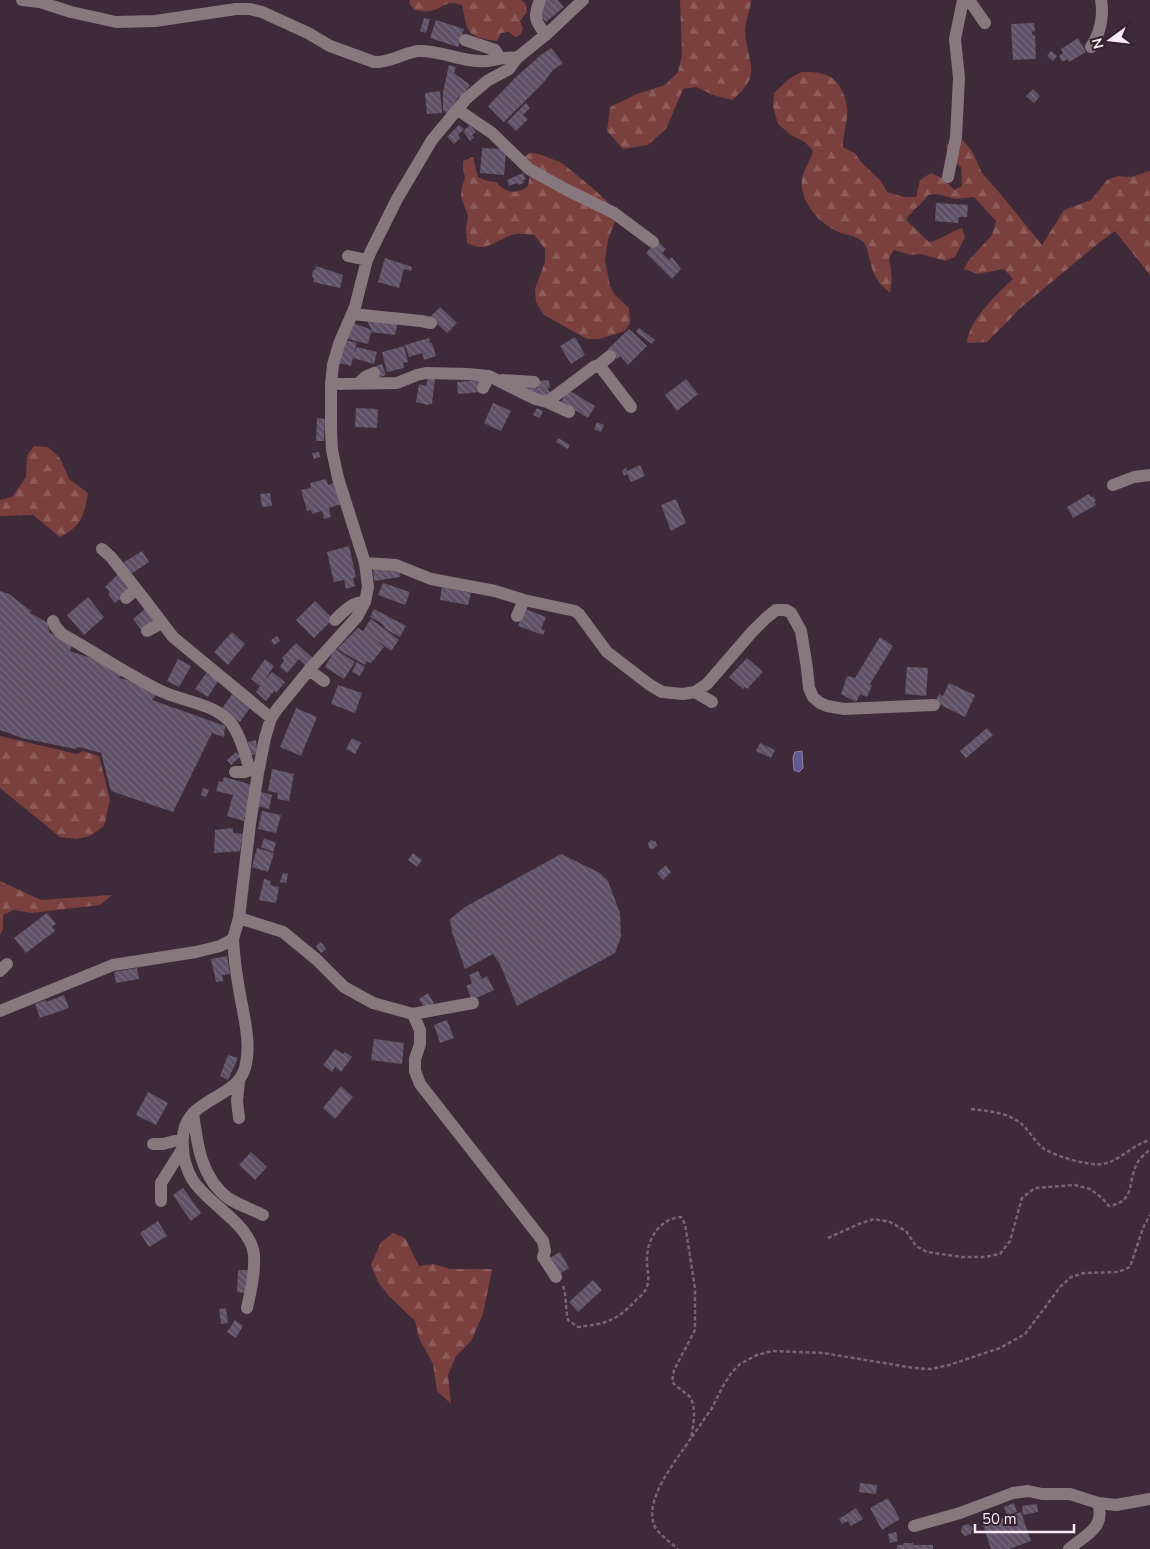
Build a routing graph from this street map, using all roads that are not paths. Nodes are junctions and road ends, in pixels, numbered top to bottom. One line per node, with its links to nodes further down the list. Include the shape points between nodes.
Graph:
1 (22, 0): 13 (street, via 116,22 155,21 250,9 308,33 330,46 374,62 387,62 417,52 486,61)
2 (540, 0): 10 (street, via 536,16 538,26)
3 (582, 0): 7 (street)
4 (963, 0): 16 (street, via 955,39 959,78 956,137)
5 (969, 0): 9 (street)
6 (1101, 0): 12 (street, via 1099,30)
7 (570, 5): 10 (street)
8 (540, 17): 10 (street)
9 (984, 23)
10 (547, 34): 14 (street)
11 (465, 40): 13 (street, via 495,50)
12 (1091, 47)
13 (500, 58): 14 (street)
14 (517, 58): 15 (street, via 509,69 475,90)
15 (458, 110): 17 (street, via 492,133 529,169 614,213); 19 (street, via 432,140)
16 (948, 177)
17 (653, 242)
18 (348, 256): 19 (street)
19 (367, 260): 20 (street)
20 (352, 314): 21 (street); 27 (street, via 339,344)
21 (431, 323)
22 (610, 356): 23 (street)
23 (599, 365): 30 (street, via 580,370); 31 (street)
24 (374, 373): 28 (street)
25 (494, 378): 26 (street); 28 (street, via 426,373 397,383); 29 (street); 30 (street)
26 (534, 382)
27 (332, 384): 28 (street); 36 (street, via 332,450)
28 (358, 384)
29 (484, 388)
30 (547, 402): 32 (street)
31 (631, 407)
32 (569, 412)
33 (1150, 475): 34 (street)
34 (1113, 485)
35 (102, 549): 42 (street, via 111,557 131,594)
36 (365, 563): 37 (street, via 396,565 431,579); 38 (street, via 368,587)
37 (524, 600): 39 (street); 46 (street, via 579,614 607,652 662,692)
38 (365, 602): 40 (street, via 358,602); 44 (street, via 357,617)
39 (517, 616)
40 (335, 620)
41 (54, 621): 50 (street, via 62,634 134,676 176,698 226,717 234,725)
42 (162, 623): 43 (street); 49 (street, via 173,637)
43 (147, 631)
44 (309, 670): 45 (street); 49 (street)
45 (324, 681)
46 (694, 692): 47 (street); 48 (street, via 707,684 766,618 776,610 786,610 801,631 809,688 820,703 844,710)
47 (712, 702)
48 (934, 706)
49 (272, 718): 50 (street)
50 (254, 771): 51 (street); 52 (street)
51 (235, 772)
52 (239, 918): 53 (street); 56 (street, via 283,932 316,958 344,988 373,1003)
53 (233, 939): 55 (street, via 196,952 113,965); 57 (street, via 247,1054)
54 (473, 1003): 56 (street)
55 (0, 1012)
56 (412, 1014): 64 (street, via 420,1030 415,1059 420,1084 543,1241 543,1257)
57 (239, 1081): 58 (street); 59 (street)
58 (193, 1113): 60 (street, via 186,1124); 63 (street, via 199,1151 211,1180 228,1198)
59 (239, 1118)
60 (182, 1143): 61 (street); 62 (street, via 161,1183); 65 (street, via 186,1167 193,1180 249,1239 254,1254 253,1283)
61 (153, 1144)
62 (161, 1201)
63 (263, 1215)
64 (556, 1277)
65 (246, 1308)
66 (1150, 1500): 67 (street, via 1116,1505)
67 (1098, 1503): 68 (street, via 1070,1494 1028,1491); 69 (street, via 1101,1516 1096,1528)
68 (914, 1526)
69 (1069, 1549)

